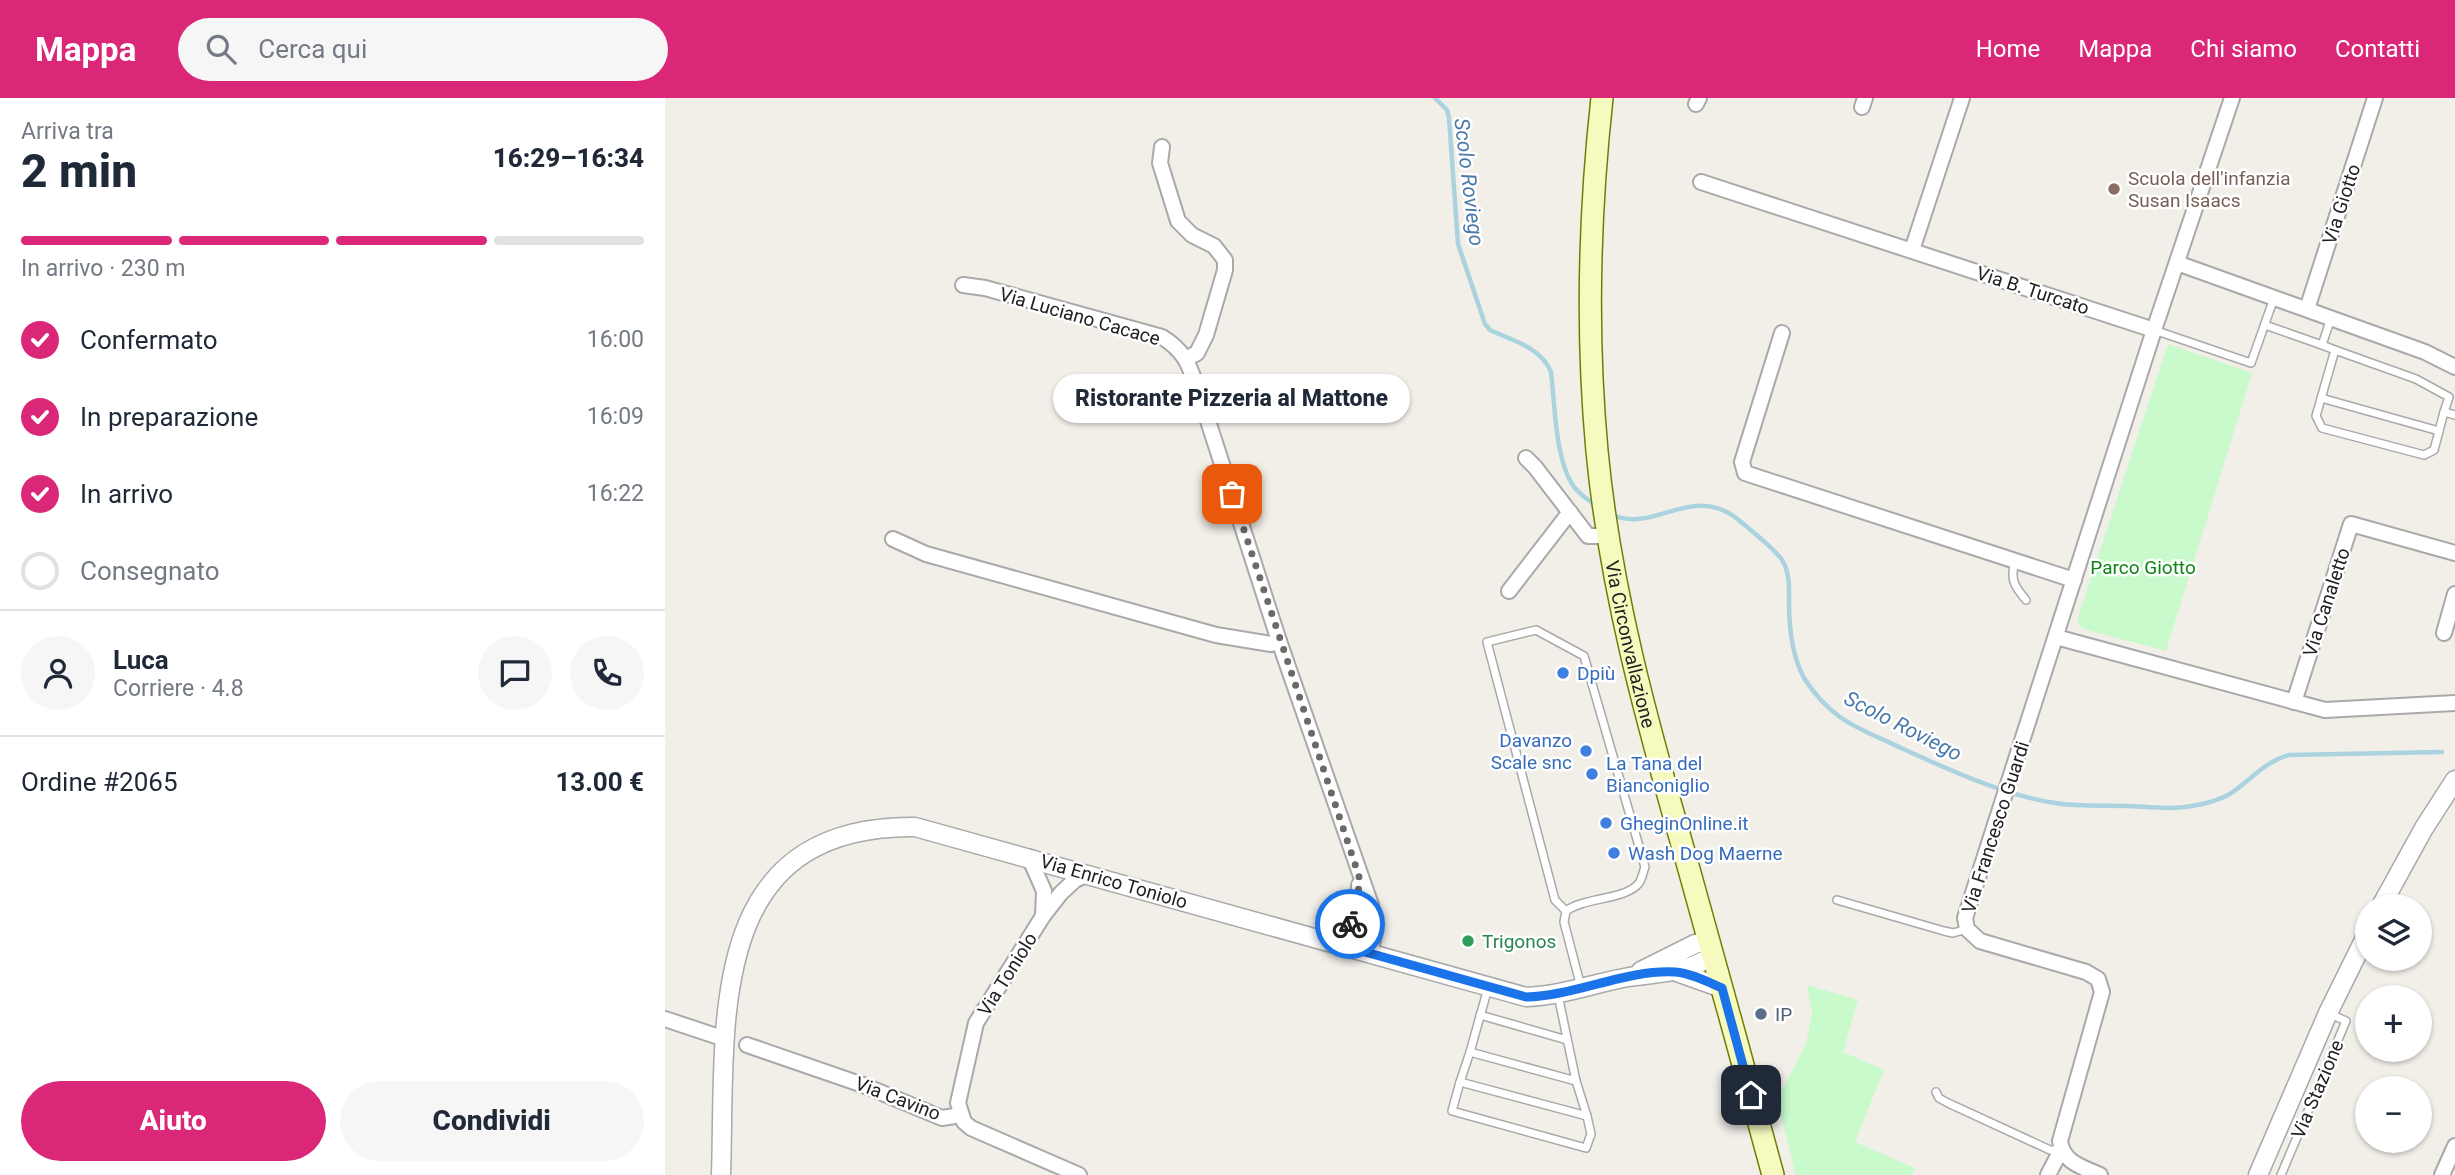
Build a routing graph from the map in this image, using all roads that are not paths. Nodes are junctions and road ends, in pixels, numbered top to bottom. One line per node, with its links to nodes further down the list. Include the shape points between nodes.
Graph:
1 (1602, 98): 26 (main road, Via Circonvallazione, via 1589,248 1590,331 1597,451)
2 (1962, 98): 7 (street)
3 (2232, 98): 8 (street, Via Francesco Guardi)
4 (2375, 98): 11 (street, Via Giotto)
5 (1162, 147): 18 (street, via 1160,163 1178,221 1192,235 1214,246 1225,260 1206,335 1197,353)
6 (1701, 182): 7 (street, Via B. Turcato)
7 (1913, 250): 14 (street, Via B. Turcato)
8 (2177, 262): 10 (street); 14 (street, Via Francesco Guardi)
9 (963, 285): 18 (street, Via Luciano Cacace, via 1162,337 1177,346)
10 (2274, 297): 11 (street); 13 (lane)
11 (2307, 309): 12 (street)
12 (2331, 318): 16 (lane); 19 (street)
13 (2265, 325): 14 (lane, via 2251,363); 16 (lane)
14 (2154, 330): 30 (street, Via Francesco Guardi)
15 (1782, 333): 29 (street, via 1742,462 1745,473)
16 (2322, 345): 17 (lane)
17 (2335, 350): 20 (lane); 21 (lane, via 2416,379 2449,397)
18 (1186, 359): 36 (street, Via Luciano Cacace)
19 (2455, 367)
20 (2321, 398): 23 (lane); 23 (lane, via 2316,416 2322,428 2424,455 2434,450)
21 (2444, 412): 22 (lane); 23 (lane)
22 (2455, 415)
23 (2439, 431)
24 (1526, 458): 25 (street)
25 (1570, 512): 26 (street, via 1588,536); 31 (street)
26 (1608, 533): 49 (main road, Via Circonvallazione, via 1623,625)
27 (893, 539): 36 (street, via 926,554 1216,635 1271,644)
28 (2455, 553): 37 (street, Via Canaletto, via 2351,524)
29 (2015, 561): 30 (street); 33 (lane, via 2014,585)
30 (2074, 580): 35 (street, Via Francesco Guardi)
31 (1509, 591)
32 (2455, 594): 34 (street)
33 (2026, 600)
34 (2444, 633)
35 (2056, 637): 37 (street); 47 (street, Via Francesco Guardi, via 1967,910)
36 (1279, 641): 42 (street, Via Luciano Cacace)
37 (2294, 702): 38 (street, via 2325,710)
38 (2455, 703)
39 (2455, 780): 43 (street)
40 (1029, 857): 41 (street, Via Enrico Toniolo); 46 (street, Via Toniolo, via 1044,891); 61 (street, Via Enrico Toniolo, via 906,826 858,832 806,853 760,896 746,922 731,974)
41 (1088, 874): 46 (street, Via Toniolo, via 1061,892); 48 (street, Via Enrico Toniolo)
42 (1359, 876): 48 (street, Via Luciano Cacace, via 1358,904); 50 (street, Via Luciano Cacace, via 1371,905 1375,932)
43 (2388, 894)
44 (1837, 900): 47 (lane, via 1944,931)
45 (1566, 911): 45 (lane, via 1629,890 1639,882 1645,867 1584,656 1536,630 1487,642 1555,900); 55 (lane)
46 (1043, 916): 68 (street, Via Toniolo, via 976,1023 958,1103)
47 (1967, 929): 71 (street, Via Francesco Guardi, via 1980,941 2098,979 2102,992)
48 (1340, 945): 50 (street, Via Enrico Toniolo)
49 (1711, 948): 52 (street, Via Enrico Toniolo, via 1701,964); 53 (street, Via Enrico Toniolo, via 1695,944); 56 (main road, Via Circonvallazione)
50 (1370, 953): 54 (street, Via Enrico Toniolo)
51 (2355, 958): 58 (street, Via Stazione)
52 (1677, 972): 53 (street, Via Enrico Toniolo); 56 (street, Via Enrico Toniolo)
53 (1628, 977): 55 (street, Via Enrico Toniolo)
54 (1488, 987): 57 (street, Via Enrico Toniolo, via 1526,997); 59 (lane)
55 (1581, 988): 57 (street, Via Enrico Toniolo)
56 (1722, 988): 74 (main road, Via Circonvallazione)
57 (1558, 994): 62 (lane)
58 (2328, 1013): 77 (street, Via Stazione); 78 (lane, Via Stazione, via 2346,1021)
59 (1480, 1015): 62 (lane); 64 (lane)
60 (665, 1019): 61 (street)
61 (725, 1039): 72 (street, Via Enrico Toniolo)
62 (1567, 1040): 65 (lane)
63 (747, 1045): 68 (street, Via Cavino, via 942,1118)
64 (1470, 1052): 65 (lane); 66 (lane)
65 (1576, 1081): 69 (lane)
66 (1461, 1082): 69 (lane); 69 (lane, via 1452,1111 1586,1148 1591,1134)
67 (1935, 1092): 71 (lane, via 1939,1098 2050,1150)
68 (961, 1115): 73 (street, Via Cavino, via 971,1128)
69 (1587, 1116)
70 (2455, 1146): 79 (street)
71 (2061, 1150): 75 (street, Via Francesco Guardi); 76 (street, via 2070,1161)
72 (721, 1175)
73 (1079, 1175)
74 (1773, 1175)
75 (2048, 1175)
76 (2101, 1175)
77 (2258, 1175)
78 (2281, 1175)
79 (2442, 1175)

